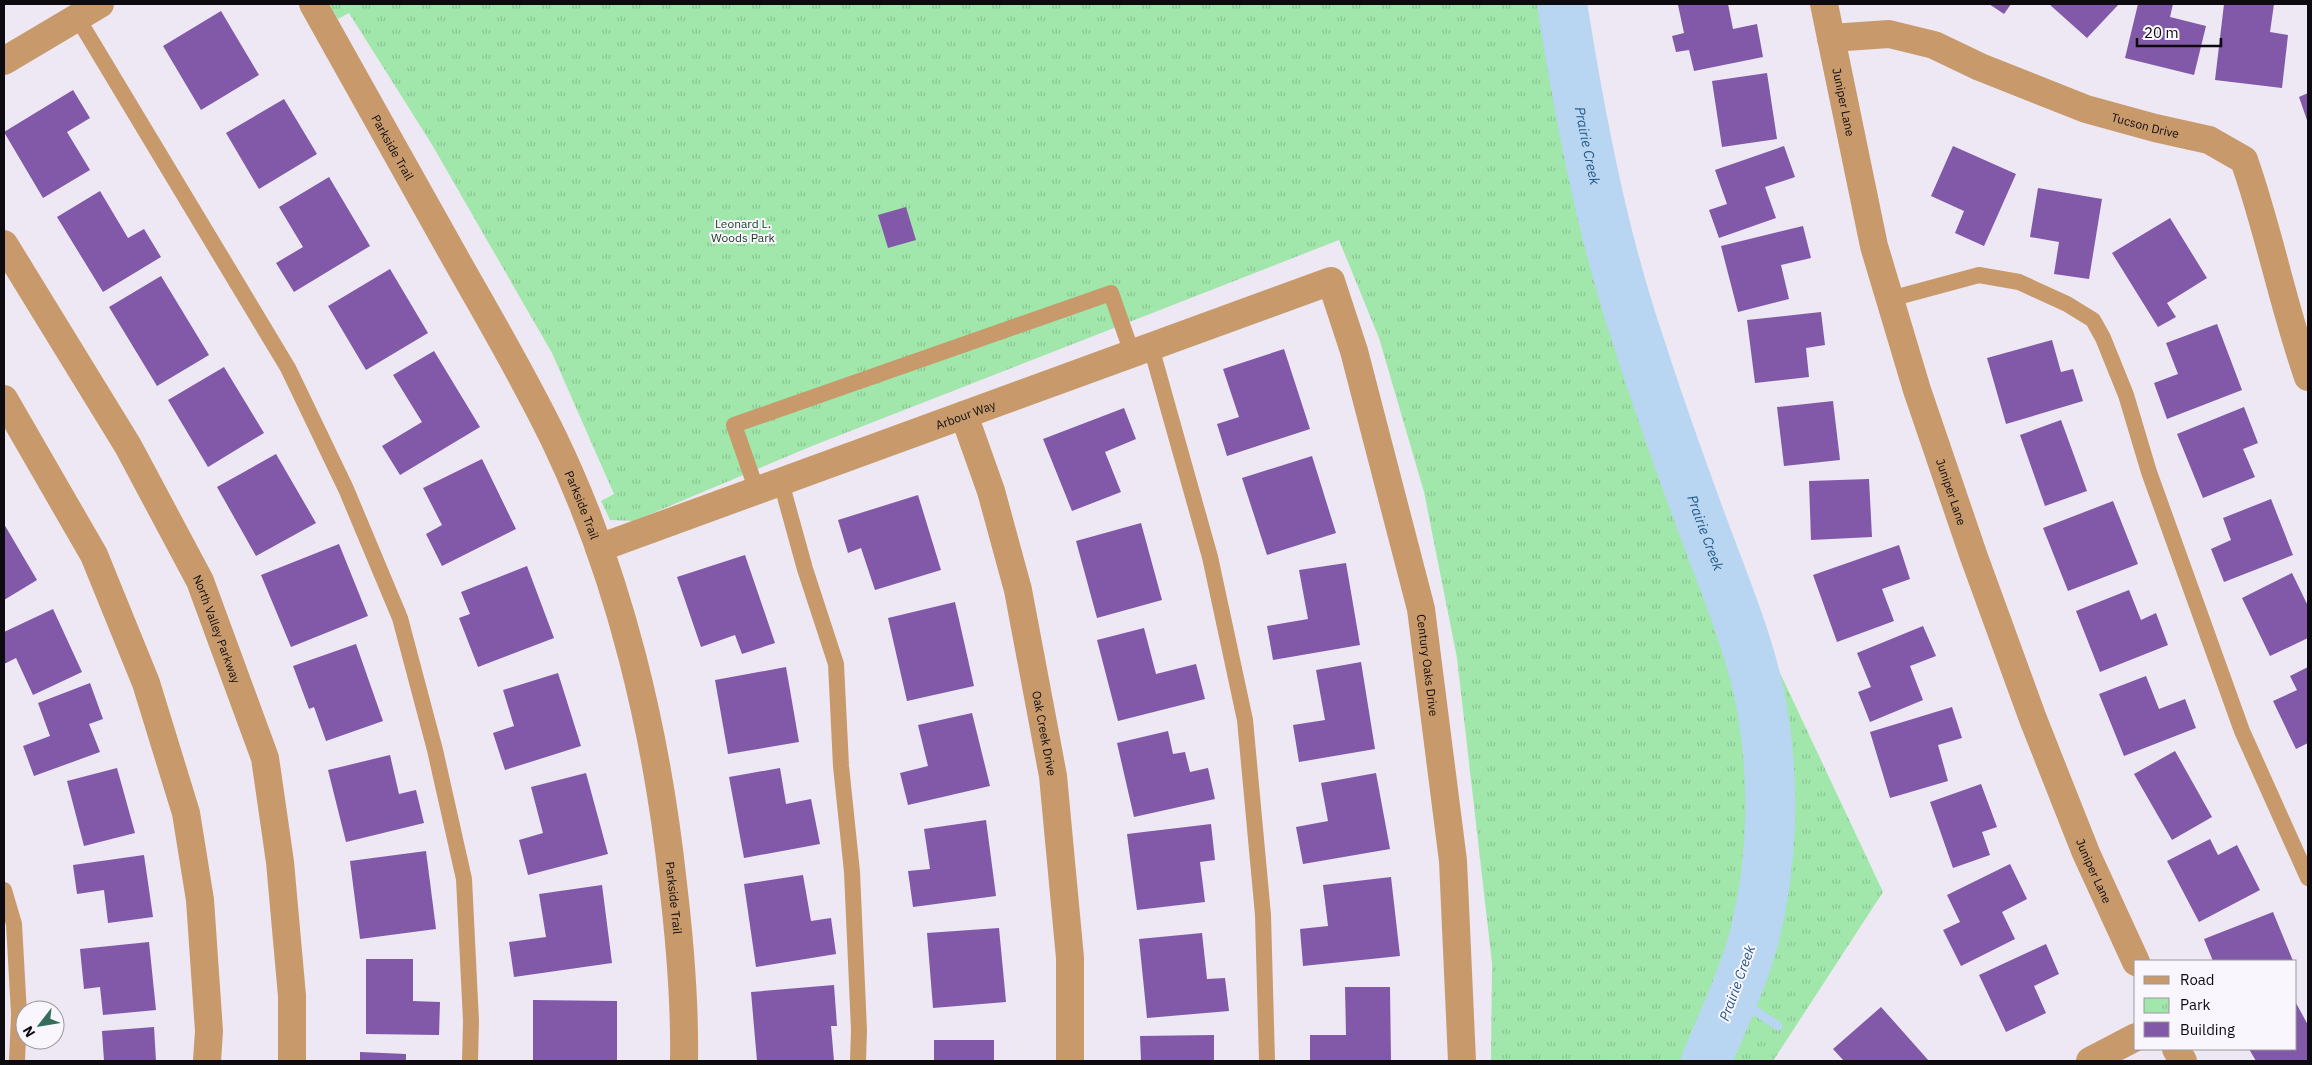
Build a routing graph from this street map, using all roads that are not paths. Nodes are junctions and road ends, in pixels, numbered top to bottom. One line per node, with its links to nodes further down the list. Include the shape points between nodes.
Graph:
1 (313, 4): 14 (street, Parkside Trail, via 555,440)
2 (1824, 4): 4 (street, Juniper Lane)
3 (88, 10): 5 (street); 23 (lane, via 288,368 346,489 400,618 464,878)
4 (1831, 38): 8 (street, Juniper Lane, via 1874,246); 10 (street, Tucson Drive, via 1889,34 1934,45 2086,109 2209,140 2244,160)
5 (4, 61)
6 (4, 244): 22 (street, North Valley Parkway, via 128,446 200,581 265,758 280,862 290,977)
7 (1331, 281): 9 (street, Arbour Way); 28 (street, Century Oaks Drive, via 1354,352 1421,609 1453,861)
8 (1890, 299): 15 (lane, via 1979,274 2019,282 2093,320 2126,395 2149,472 2242,732); 17 (street, Juniper Lane, via 1964,530 2033,719 2086,852)
9 (1142, 350): 12 (street, Arbour Way); 13 (lane, via 1111,293 734,425); 27 (lane, via 1210,557 1245,720 1263,916)
10 (2308, 377)
11 (4, 399): 21 (street, via 94,554 146,683 186,813 198,890 209,1031)
12 (964, 415): 13 (street, Arbour Way); 26 (street, Oak Creek Drive, via 991,492 1018,590 1053,776 1070,958)
13 (769, 486): 14 (street, Arbour Way); 25 (lane, via 805,569 836,664 841,766 852,872)
14 (599, 548): 24 (street, Parkside Trail, via 636,672 665,811 680,945)
15 (2308, 878)
16 (4, 890): 20 (lane, via 14,924 19,1014)
17 (2135, 960)
18 (2134, 1038): 29 (street)
19 (2177, 1050): 30 (street)
20 (17, 1061)
21 (207, 1061)
22 (292, 1061)
23 (470, 1061)
24 (684, 1061)
25 (858, 1061)
26 (1070, 1061)
27 (1267, 1061)
28 (1462, 1061)
29 (2090, 1061)
30 (2183, 1061)

